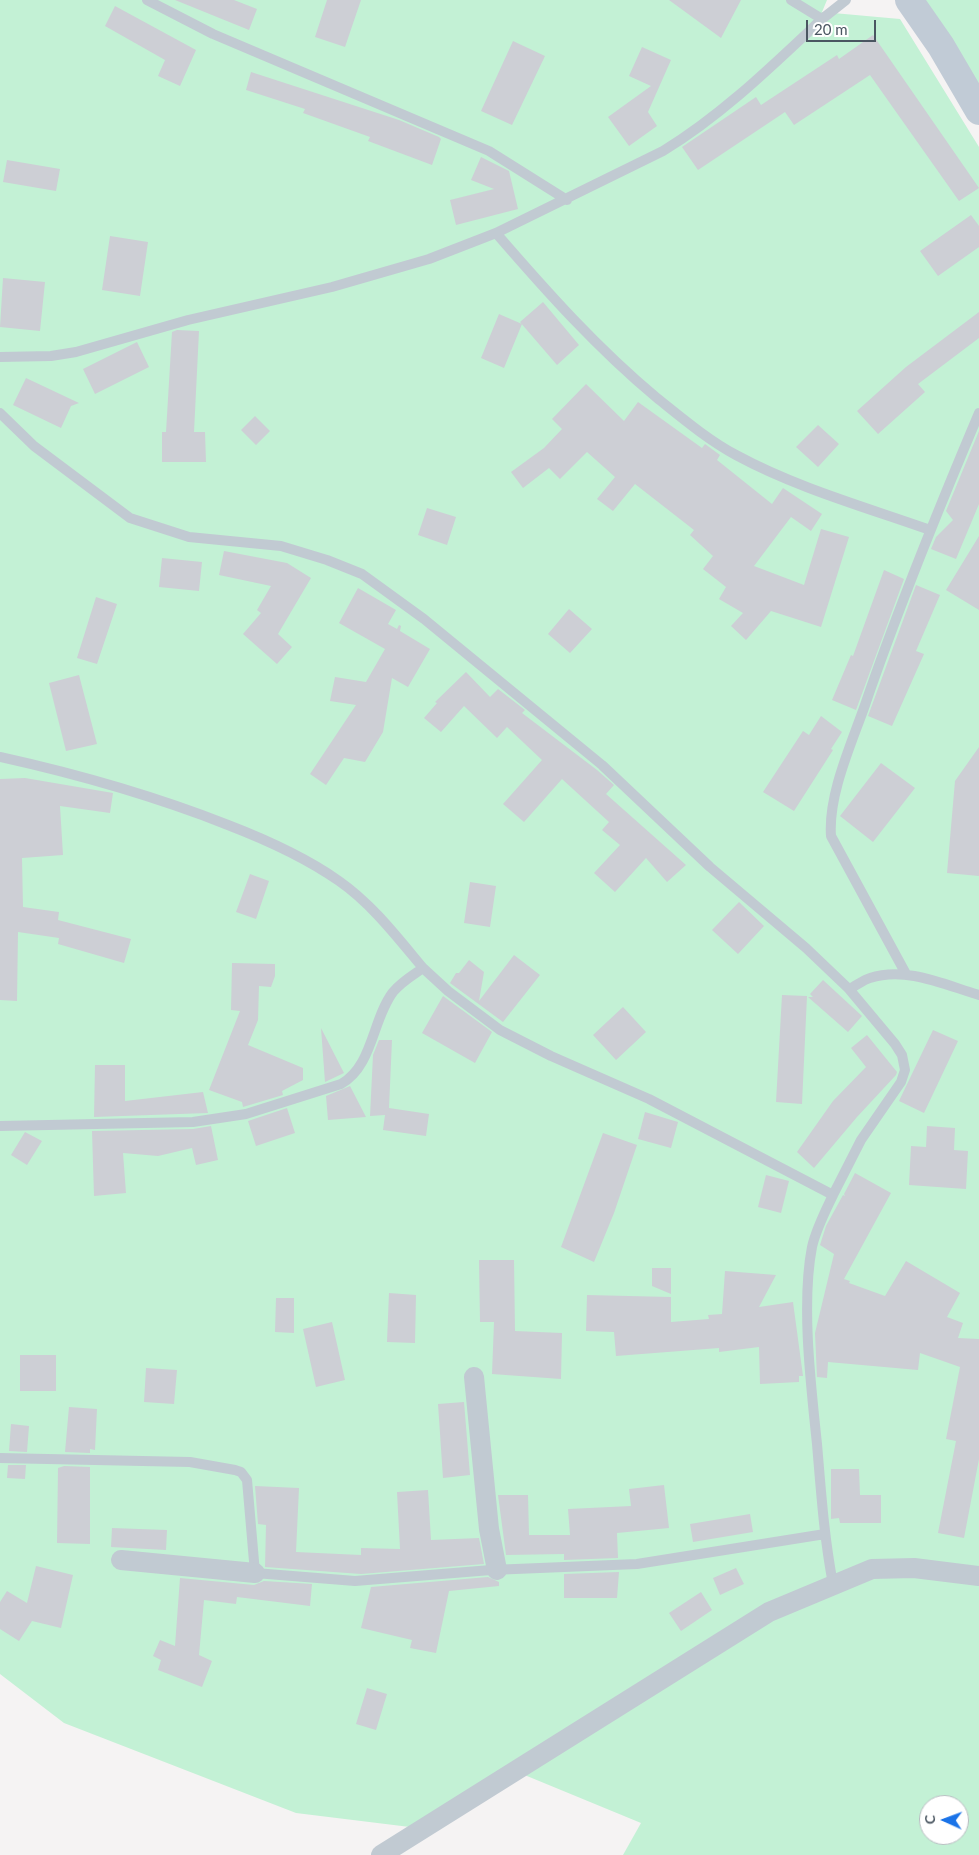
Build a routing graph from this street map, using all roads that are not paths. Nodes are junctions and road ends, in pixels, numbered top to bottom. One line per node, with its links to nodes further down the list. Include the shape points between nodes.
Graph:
1 (147, 0): 7 (lane, via 214,34 489,151)
2 (791, 0): 5 (lane)
3 (846, 0): 5 (lane)
4 (909, 0): 6 (street, via 941,46)
5 (822, 20): 7 (lane, via 752,84 680,141)
6 (979, 111)
7 (567, 200): 8 (lane)
8 (496, 233): 9 (lane, via 429,259 332,287 188,320 87,350 51,356); 12 (lane, via 562,310 617,364 682,419 734,454 799,484)
9 (0, 357)
10 (0, 413): 16 (lane, via 34,446 130,518 189,536 281,546 362,574 424,618 602,765 710,868 806,948)
11 (979, 413): 12 (lane)
12 (930, 530): 15 (lane, via 881,655 834,800 830,824 838,852)
13 (0, 757): 14 (lane, via 174,804 273,843 326,872 359,897 378,914)
14 (423, 968): 18 (lane, via 393,992 361,1063 341,1084 246,1114 192,1122); 19 (lane, via 484,1019 513,1037 649,1099)
15 (906, 974): 16 (lane, via 869,978); 17 (lane)
16 (849, 989): 19 (lane, via 895,1044 902,1055 905,1070 901,1082 861,1140)
17 (979, 995)
18 (0, 1126)
19 (833, 1195): 22 (lane, via 812,1247 809,1301 812,1403)
20 (474, 1377): 24 (street, via 489,1529)
21 (0, 1458): 25 (lane, via 190,1462 240,1472 247,1480)
22 (825, 1534): 24 (lane, via 665,1561); 27 (lane)
23 (121, 1560): 25 (street)
24 (497, 1570): 25 (lane, via 355,1581)
25 (255, 1573)
26 (979, 1576): 27 (street, via 914,1568 872,1569)
27 (833, 1584): 28 (street, via 769,1612)
28 (381, 1855)

